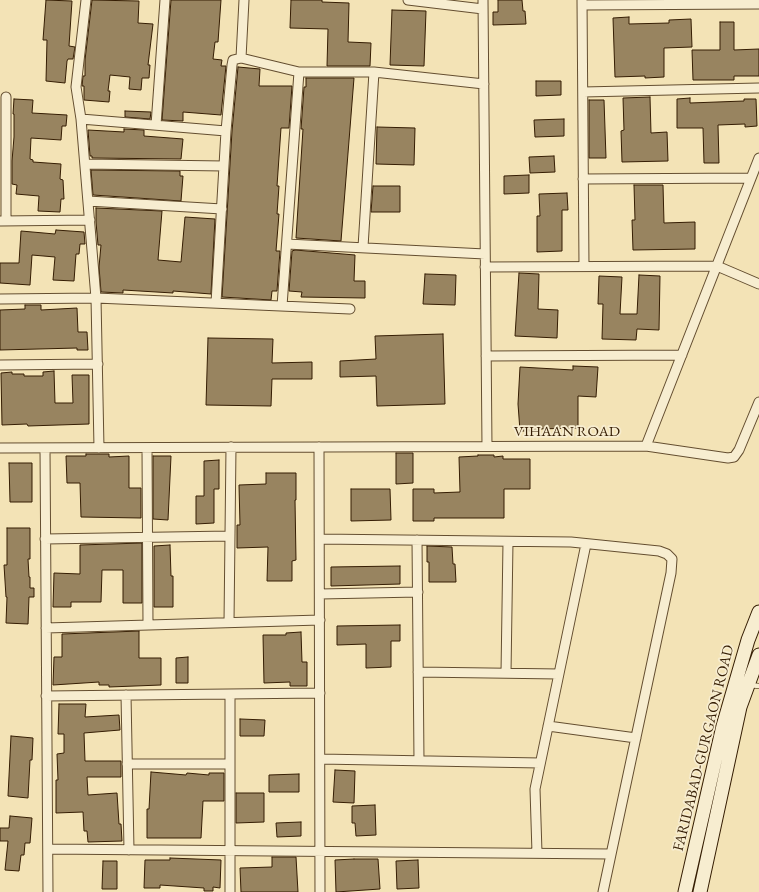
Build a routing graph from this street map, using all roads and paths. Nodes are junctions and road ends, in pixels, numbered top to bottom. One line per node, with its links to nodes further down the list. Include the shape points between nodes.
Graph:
1 (86, 0): 15 (street, via 76,87)
2 (165, 0): 16 (street)
3 (244, 0): 8 (street)
4 (408, 0): 7 (street)
5 (582, 3): 6 (street); 13 (street)
6 (759, 4)
7 (483, 5): 11 (street)
8 (241, 58): 9 (street); 17 (street, via 233,60)
9 (299, 72): 10 (street); 27 (street)
10 (374, 72): 11 (street); 28 (street)
11 (484, 84): 29 (street)
12 (759, 88): 13 (street)
13 (583, 92): 22 (street)
14 (6, 97): 26 (street)
15 (81, 119): 16 (street); 19 (street)
16 (156, 125): 17 (street)
17 (226, 132): 20 (street)
18 (759, 158): 21 (street)
19 (85, 164): 20 (street); 23 (street)
20 (224, 166): 24 (street)
21 (751, 178): 22 (street); 31 (street)
22 (583, 179): 30 (street)
23 (88, 201): 24 (street); 25 (street)
24 (222, 208): 36 (street)
25 (90, 220): 26 (street); 34 (street)
26 (3, 221)
27 (287, 244): 28 (street); 37 (street)
28 (363, 247): 29 (street)
29 (485, 254): 32 (street)
30 (584, 266): 31 (street); 32 (street)
31 (717, 266): 33 (street); 39 (street)
32 (486, 267): 40 (street)
33 (759, 284)
34 (96, 298): 35 (street); 36 (street); 41 (street)
35 (0, 299)
36 (216, 303): 37 (street)
37 (282, 306): 38 (street)
38 (350, 309)
39 (682, 354): 40 (street); 45 (street)
40 (486, 356): 44 (street)
41 (98, 364): 42 (street); 50 (street)
42 (0, 365)
43 (759, 402): 45 (street, VIHAAN ROAD, via 745,438 734,457)
44 (487, 446): 45 (street, VIHAAN ROAD); 47 (street, VIHAAN ROAD)
45 (646, 446)
46 (231, 447): 47 (street, VIHAAN ROAD); 51 (street, VIHAAN ROAD); 52 (street)
47 (319, 447): 55 (street)
48 (0, 448): 49 (street, VIHAAN ROAD)
49 (44, 448): 50 (street, VIHAAN ROAD); 54 (street)
50 (99, 448): 51 (street, VIHAAN ROAD)
51 (146, 448): 53 (street)
52 (230, 536): 53 (street); 63 (street)
53 (148, 537): 54 (street); 64 (street)
54 (45, 539): 65 (street)
55 (320, 539): 56 (street); 60 (street)
56 (417, 540): 57 (street); 59 (street)
57 (508, 542): 58 (street); 68 (street)
58 (586, 544): 69 (street); 77 (street, via 659,551 672,558 671,574)
59 (418, 592): 60 (street); 67 (street)
60 (320, 594): 62 (street)
61 (759, 612): 70 (main road, FARIDABAD-GURGAON ROAD)
62 (320, 620): 63 (street); 72 (street)
63 (229, 622): 64 (street)
64 (148, 625): 65 (street)
65 (46, 628): 75 (street)
66 (759, 655): 71 (main road, FARIDABAD-GURGAON ROAD)
67 (418, 672): 68 (street); 79 (street)
68 (506, 673): 69 (street)
69 (559, 674): 76 (street)
70 (735, 684): 71 (lane); 93 (main road, FARIDABAD-GURGAON ROAD)
71 (754, 685): 94 (main road, FARIDABAD-GURGAON ROAD, via 740,707)
72 (320, 693): 73 (street); 78 (street)
73 (230, 694): 74 (street); 82 (street)
74 (126, 695): 75 (street); 81 (street)
75 (46, 696): 83 (street)
76 (548, 726): 77 (street); 80 (street)
77 (636, 738): 88 (street)
78 (320, 759): 79 (street); 86 (street)
79 (419, 761): 80 (street)
80 (540, 763): 87 (street, via 535,789)
81 (127, 764): 82 (street); 84 (street)
82 (230, 764): 85 (street)
83 (48, 849): 84 (street); 89 (street)
84 (129, 850): 85 (street)
85 (230, 851): 86 (street); 90 (street)
86 (320, 852): 87 (street); 91 (street)
87 (537, 854): 88 (street)
88 (610, 854): 92 (street)
89 (48, 892)
90 (230, 892)
91 (320, 892)
92 (603, 892)
93 (685, 892)
94 (700, 892)

